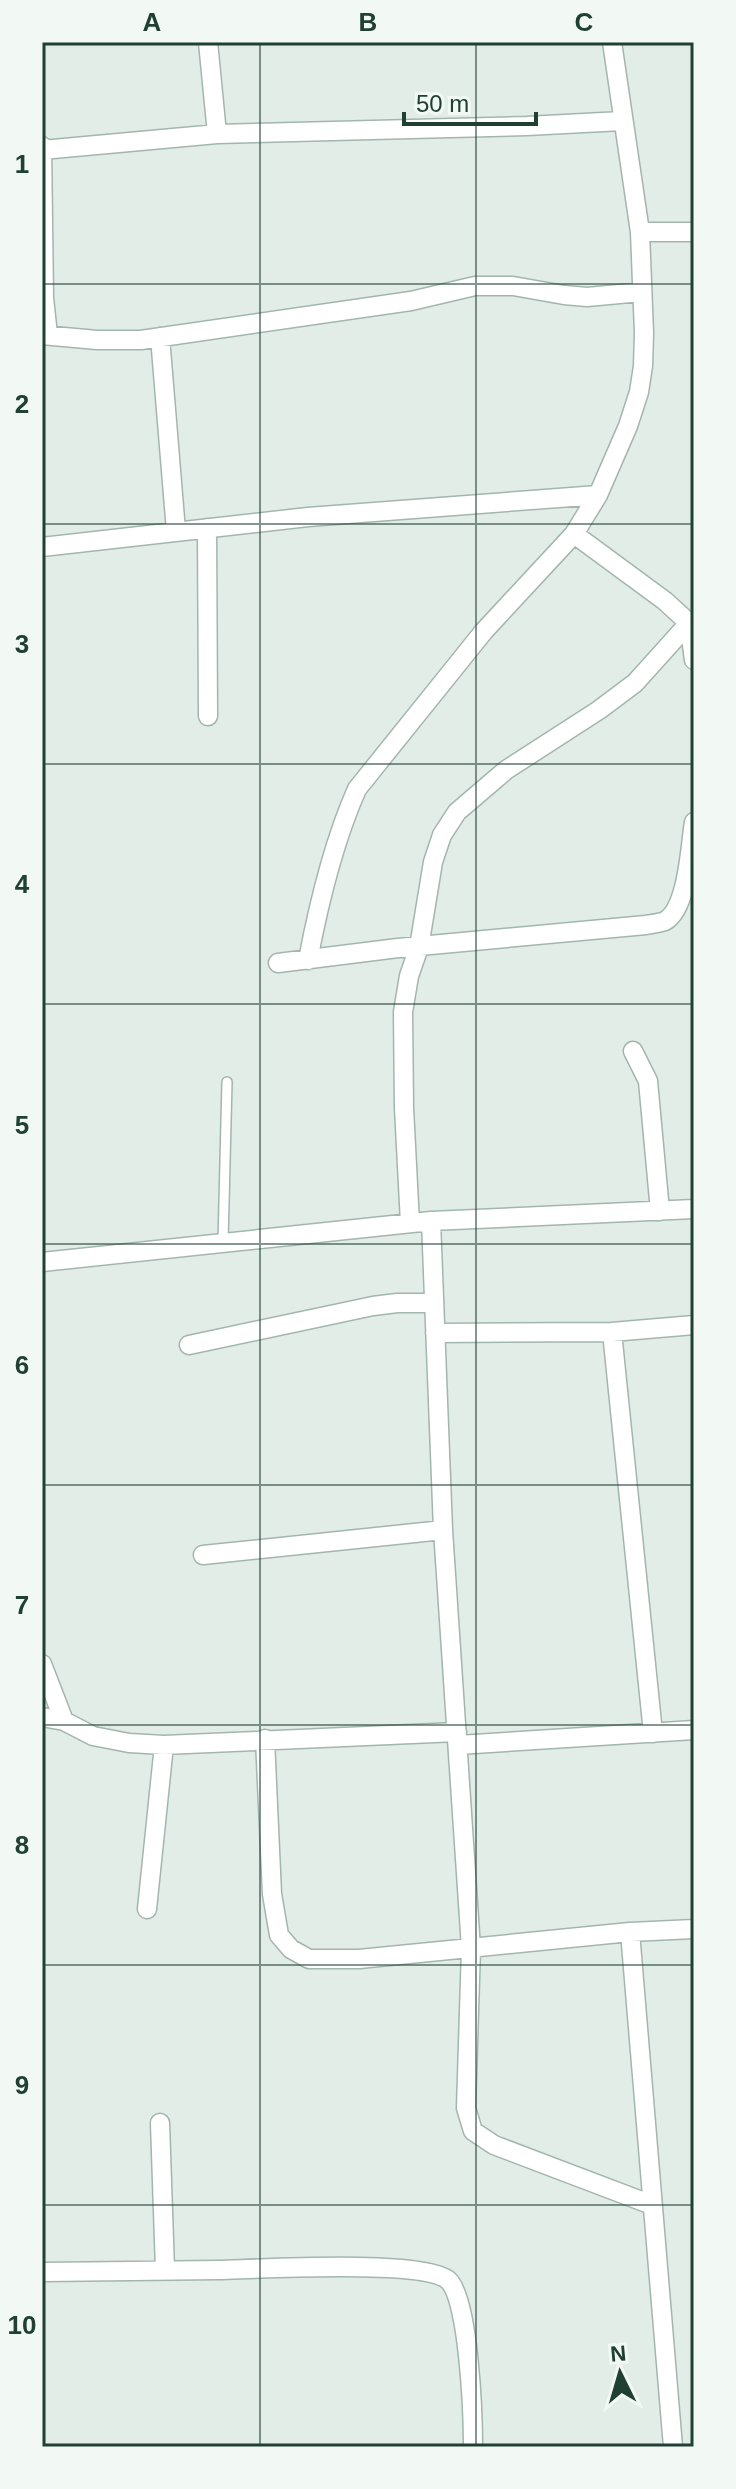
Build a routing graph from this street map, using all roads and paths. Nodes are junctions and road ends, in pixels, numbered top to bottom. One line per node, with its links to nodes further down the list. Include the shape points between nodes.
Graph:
1 (208, 42): 4 (street)
2 (612, 42): 3 (street)
3 (622, 121): 4 (street); 6 (street)
4 (217, 134): 5 (street)
5 (42, 149): 9 (street)
6 (640, 232): 7 (street); 8 (street)
7 (694, 232)
8 (641, 292): 10 (street, via 587,297 475,286 411,301); 11 (street, via 639,392)
9 (45, 335): 10 (street, via 97,340)
10 (160, 337): 13 (street)
11 (598, 495): 12 (street); 14 (street)
12 (207, 528): 13 (street); 18 (street)
13 (176, 531): 15 (street)
14 (574, 534): 16 (street); 21 (street, via 484,631 357,789 345,816)
15 (42, 547)
16 (691, 623): 17 (street); 20 (street, via 635,683 506,770 457,812 433,862)
17 (694, 660)
18 (208, 716)
19 (694, 822): 20 (street, via 682,895 665,921)
20 (419, 947): 21 (street); 28 (street, via 403,1012)
21 (308, 960): 22 (street)
22 (278, 963)
23 (633, 1051): 26 (street, via 648,1081)
24 (227, 1082): 29 (lane)
25 (694, 1209): 26 (street)
26 (660, 1211): 27 (street)
27 (431, 1221): 28 (street); 31 (street)
28 (410, 1223): 29 (street)
29 (223, 1242): 30 (street)
30 (42, 1262)
31 (433, 1303): 34 (street); 35 (street, via 373,1306)
32 (694, 1325): 33 (street)
33 (612, 1332): 34 (street); 42 (street)
34 (435, 1333): 36 (street)
35 (189, 1345)
36 (443, 1530): 37 (street); 43 (street)
37 (203, 1555)
38 (42, 1664): 40 (street)
39 (42, 1717): 40 (street)
40 (64, 1721): 45 (street, via 93,1736)
41 (694, 1730): 42 (street)
42 (653, 1733): 43 (street)
43 (458, 1738): 44 (street); 49 (street)
44 (265, 1739): 45 (street); 49 (street, via 272,1894 279,1935 291,1949 309,1959 359,1959)
45 (164, 1745): 46 (street)
46 (147, 1909)
47 (694, 1929): 48 (street)
48 (630, 1932): 49 (street); 51 (street)
49 (471, 1948): 51 (street, via 466,2108 473,2131 494,2145)
50 (160, 2123): 52 (street)
51 (652, 2205): 55 (street)
52 (165, 2270): 53 (street); 54 (street, via 376,2268 435,2274 449,2281 464,2322)
53 (42, 2272)
54 (473, 2447)
55 (673, 2447)

